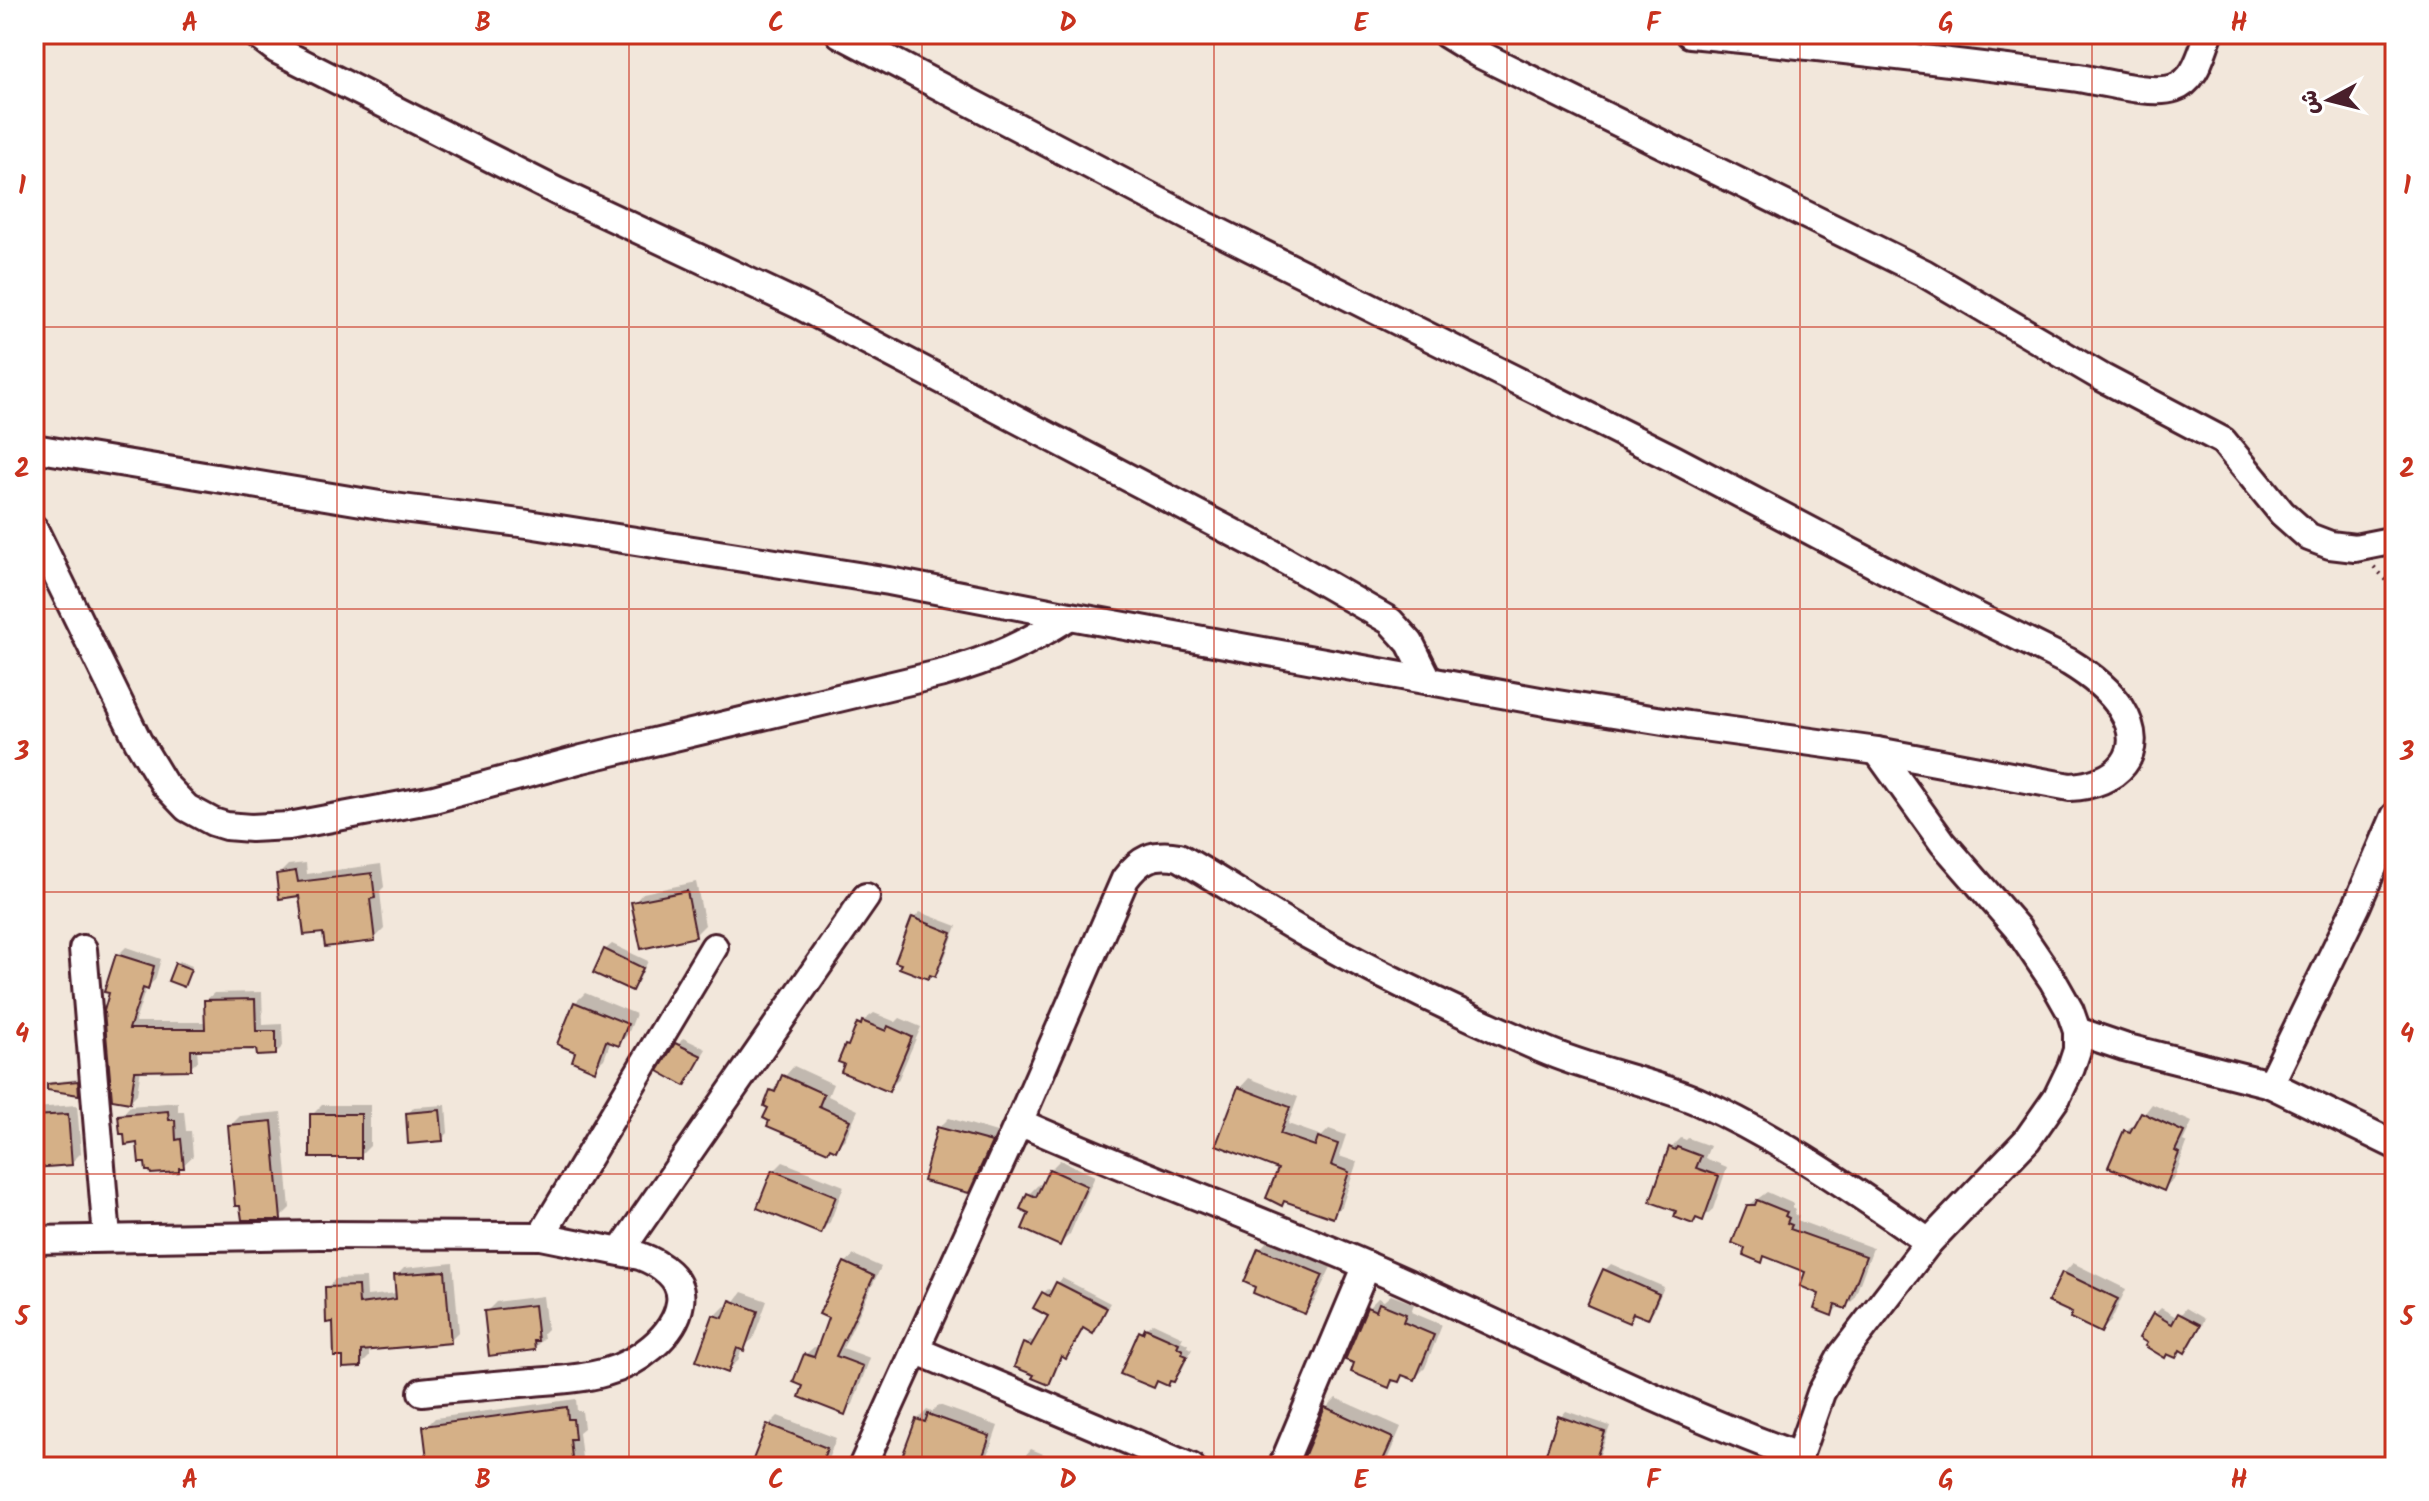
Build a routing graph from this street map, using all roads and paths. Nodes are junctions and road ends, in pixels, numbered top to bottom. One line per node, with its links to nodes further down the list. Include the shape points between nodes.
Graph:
1 (256, 34): 10 (street, via 277,50 556,191 799,305 1272,553 1390,621 1410,643)
2 (840, 34): 11 (street, via 1168,207 2069,662 2121,707 2132,742 2117,773 2088,786 2070,787)
3 (1446, 34): 8 (street, via 1924,273 2223,441 2282,513 2309,537 2355,548)
4 (1690, 34): 5 (street, via 2162,91 2193,74)
5 (2209, 34)
6 (34, 448): 9 (street, via 889,581)
7 (34, 529): 9 (street, via 164,784 187,808 226,826 289,826 434,799 943,673 988,661)
8 (2395, 540)
9 (1070, 616): 10 (street)
10 (1429, 681): 11 (street)
11 (1877, 751): 16 (street, via 1943,843 2017,928 2053,981)
12 (2395, 816): 17 (street)
13 (866, 897): 24 (street)
14 (714, 947): 20 (street)
15 (83, 949): 21 (street)
16 (2077, 1031): 17 (street); 23 (street, via 2071,1068 2027,1140)
17 (2270, 1084): 19 (street)
18 (1019, 1122): 23 (street, via 1125,879 1137,863 1162,854 1179,857 1309,935 1545,1050 1668,1090 1751,1127); 25 (street); 26 (street)
19 (2395, 1145)
20 (541, 1236): 21 (street); 24 (street)
21 (107, 1238): 22 (street)
22 (34, 1240)
23 (1929, 1242): 28 (street, via 1836,1365)
24 (621, 1250): 27 (street, via 652,1260 675,1279 680,1291 681,1303 671,1325 633,1361 581,1378)
25 (1367, 1265): 28 (street); 31 (street)
26 (915, 1350): 29 (street); 30 (street)
27 (422, 1392)
28 (1796, 1461)
29 (862, 1467)
30 (1191, 1467)
31 (1282, 1467)

